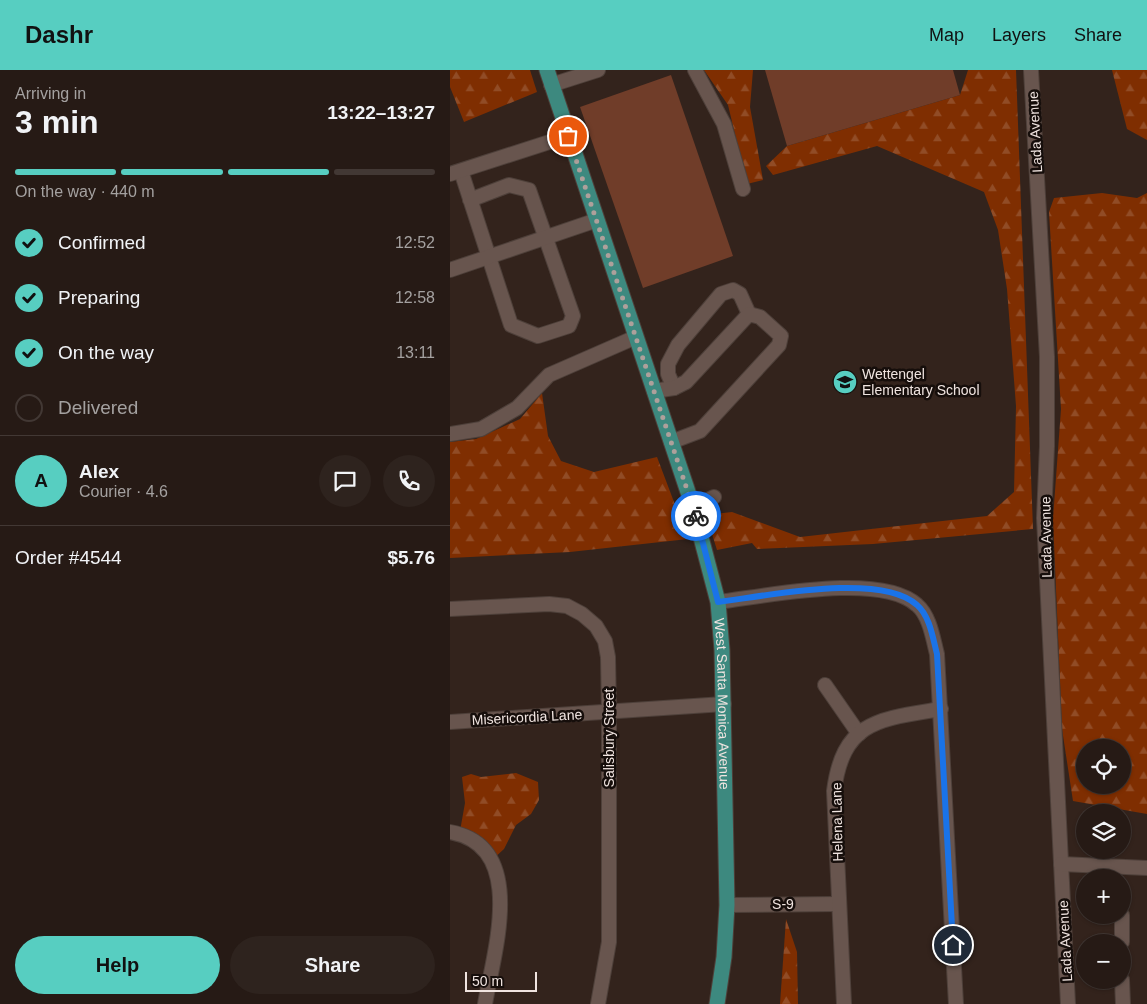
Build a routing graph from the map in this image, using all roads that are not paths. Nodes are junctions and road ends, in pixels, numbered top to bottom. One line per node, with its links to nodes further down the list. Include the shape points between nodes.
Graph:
1 (547, 70): 5 (main road, West Santa Monica Avenue)
2 (598, 70): 5 (street)
3 (695, 70): 8 (street, via 724,124)
4 (1031, 70): 31 (street, Lada Avenue, via 1047,357 1044,518)
5 (551, 85): 6 (main road, West Santa Monica Avenue)
6 (568, 136): 7 (street); 10 (main road, West Santa Monica Avenue)
7 (455, 173): 9 (street)
8 (743, 189)
9 (470, 200): 11 (street, via 510,184 529,190); 12 (street)
10 (597, 220): 11 (street); 15 (main road, West Santa Monica Avenue)
11 (546, 238): 12 (street); 12 (street, via 573,316 569,326 538,336 511,325)
12 (489, 256): 13 (street)
13 (450, 270)
14 (749, 314): 16 (street, via 686,382); 16 (street, via 740,294 733,290 721,294 678,345 668,364); 19 (street, via 760,317 780,336 779,346 700,431)
15 (636, 337): 17 (main road, West Santa Monica Avenue); 18 (street, via 549,374 517,408 482,429)
16 (674, 388): 17 (street)
17 (654, 391): 19 (main road, West Santa Monica Avenue)
18 (450, 434)
19 (671, 442): 21 (main road, West Santa Monica Avenue)
20 (714, 497): 21 (street)
21 (693, 507): 22 (main road, West Santa Monica Avenue)
22 (718, 602): 25 (main road, West Santa Monica Avenue); 26 (street, via 851,587 900,593 919,606 931,629 937,654)
23 (450, 609): 27 (street, Salisbury Street, via 549,604 567,606 582,614 596,626 605,640)
24 (825, 684): 29 (street)
25 (724, 704): 27 (street, Misericordia Lane); 36 (main road, West Santa Monica Avenue)
26 (941, 709): 29 (street, Helena Lane, via 884,718); 42 (street)
27 (609, 712): 28 (street, Misericordia Lane); 39 (street, Salisbury Street, via 609,942)
28 (450, 722)
29 (859, 734): 35 (street, Helena Lane, via 847,745 837,768 834,791)
30 (450, 832): 38 (street, via 464,835 479,844 491,858 497,874 501,910)
31 (1062, 864): 33 (street); 43 (street, Lada Avenue)
32 (1147, 868): 34 (street)
33 (1104, 869)
34 (1131, 870)
35 (839, 904): 36 (street, S-9); 41 (street, Helena Lane)
36 (727, 905): 40 (main road, West Santa Monica Avenue)
37 (1122, 989): 44 (street)
38 (485, 1004)
39 (598, 1004)
40 (717, 1004)
41 (844, 1004)
42 (956, 1004)
43 (1068, 1004)
44 (1123, 1004)

